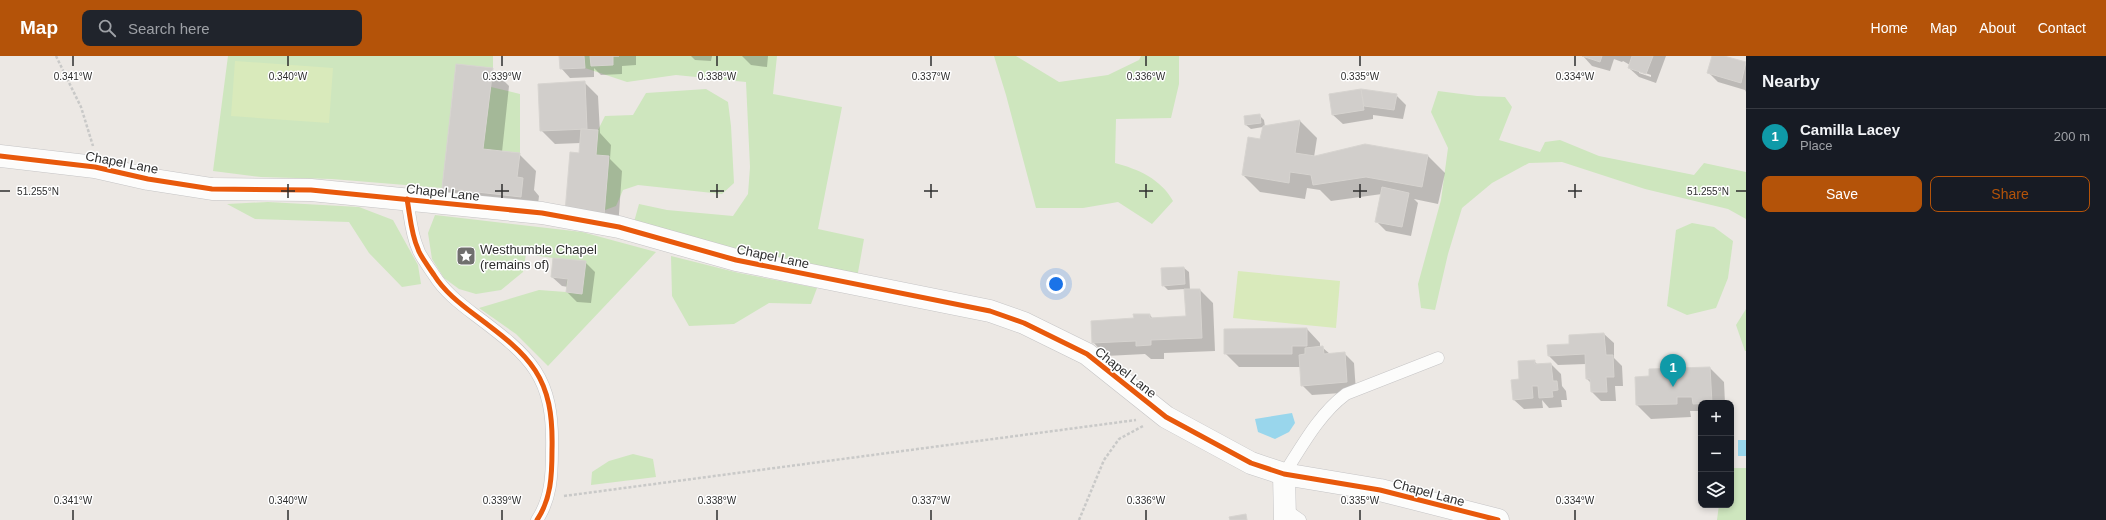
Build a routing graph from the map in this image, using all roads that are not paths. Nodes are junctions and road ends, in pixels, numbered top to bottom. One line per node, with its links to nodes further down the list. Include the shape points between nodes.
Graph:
1 (0, 156): 2 (street, Chapel Lane, via 95,167 212,189 311,190)
2 (407, 199): 4 (street, Chapel Lane, via 542,213 619,227 736,260 990,311 1024,323 1087,354 1166,417 1251,463); 6 (lane, via 418,250 434,275 453,298 528,358 544,386 553,426 552,470 548,498)
3 (1438, 358): 4 (lane, via 1346,394 1334,402)
4 (1284, 474): 5 (street); 7 (street, Chapel Lane, via 1380,490 1470,515)
5 (1290, 516)
6 (537, 520)
7 (1498, 520)

